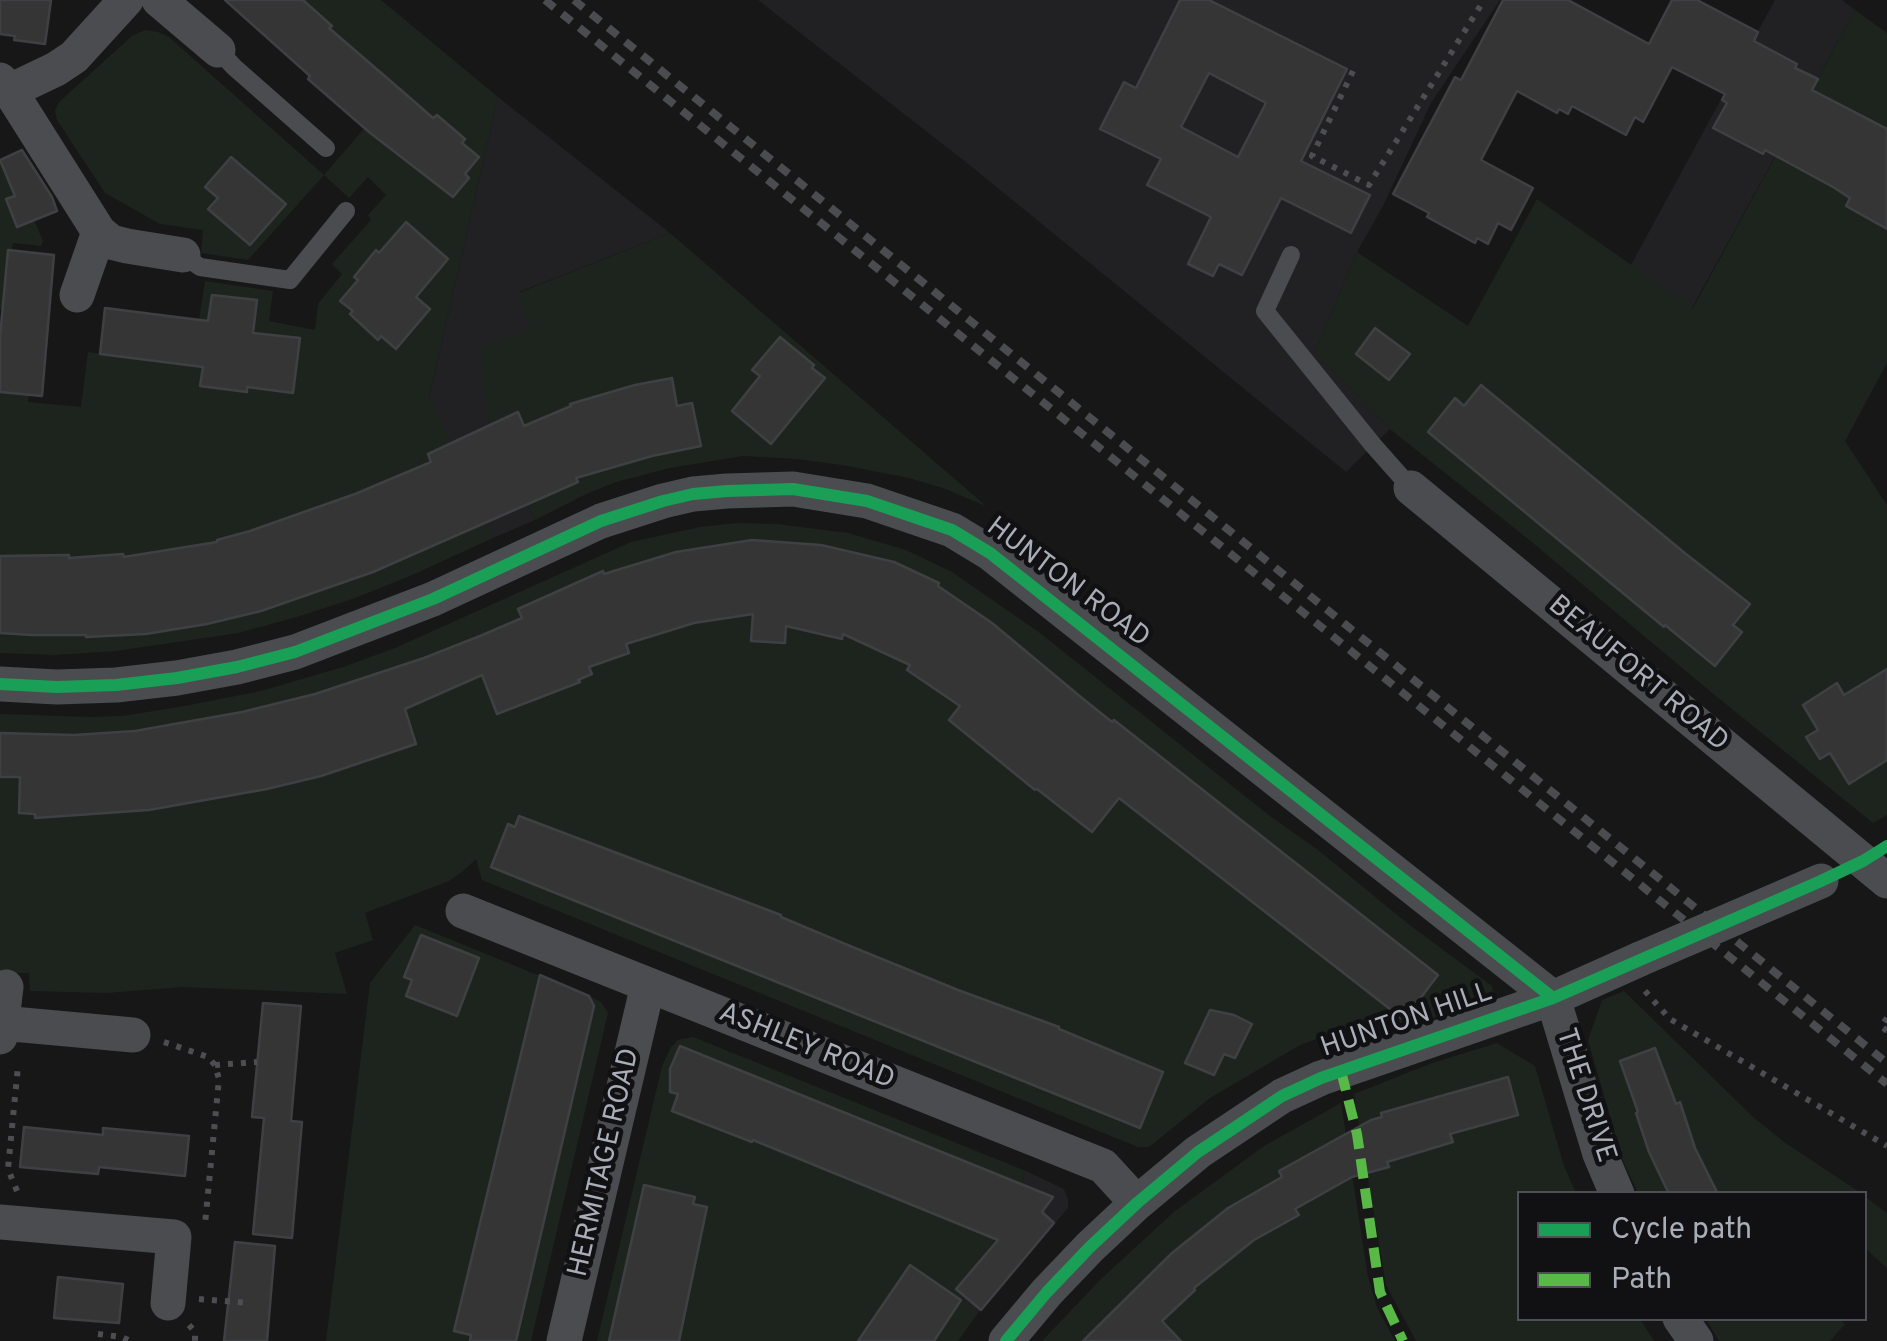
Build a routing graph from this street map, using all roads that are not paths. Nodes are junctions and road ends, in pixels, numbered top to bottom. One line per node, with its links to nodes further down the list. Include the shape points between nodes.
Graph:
1 (126, 0): 4 (street, via 56,70)
2 (159, 0): 3 (street)
3 (218, 50): 5 (lane)
4 (5, 86): 7 (street)
5 (326, 148)
6 (346, 211): 8 (lane, via 290,280 200,268)
7 (99, 232): 8 (street, via 112,242); 10 (street)
8 (183, 255)
9 (1291, 255): 11 (lane, via 1265,311)
10 (77, 295)
11 (1411, 488): 13 (street, BEAUFORT ROAD)
12 (0, 684): 17 (street, HUNTON ROAD, via 116,685 294,652 433,599 600,521 693,494 793,489 867,502 952,530 990,553)
13 (1879, 863): 17 (street, HUNTON HILL, bridge, via 1821,881)
14 (463, 910): 15 (street, ASHLEY ROAD)
15 (648, 985): 21 (street, ASHLEY ROAD, via 1103,1166); 24 (street, HERMITAGE ROAD)
16 (6, 987): 18 (street)
17 (1552, 998): 20 (street, THE DRIVE); 21 (street, HUNTON HILL, via 1282,1096)
18 (8, 1028): 19 (street)
19 (133, 1035)
20 (1616, 1191)
21 (1137, 1203): 25 (street, HUNTON HILL)
22 (12, 1209): 23 (street, via 174,1238)
23 (168, 1302)
24 (564, 1341)
25 (1006, 1341)

